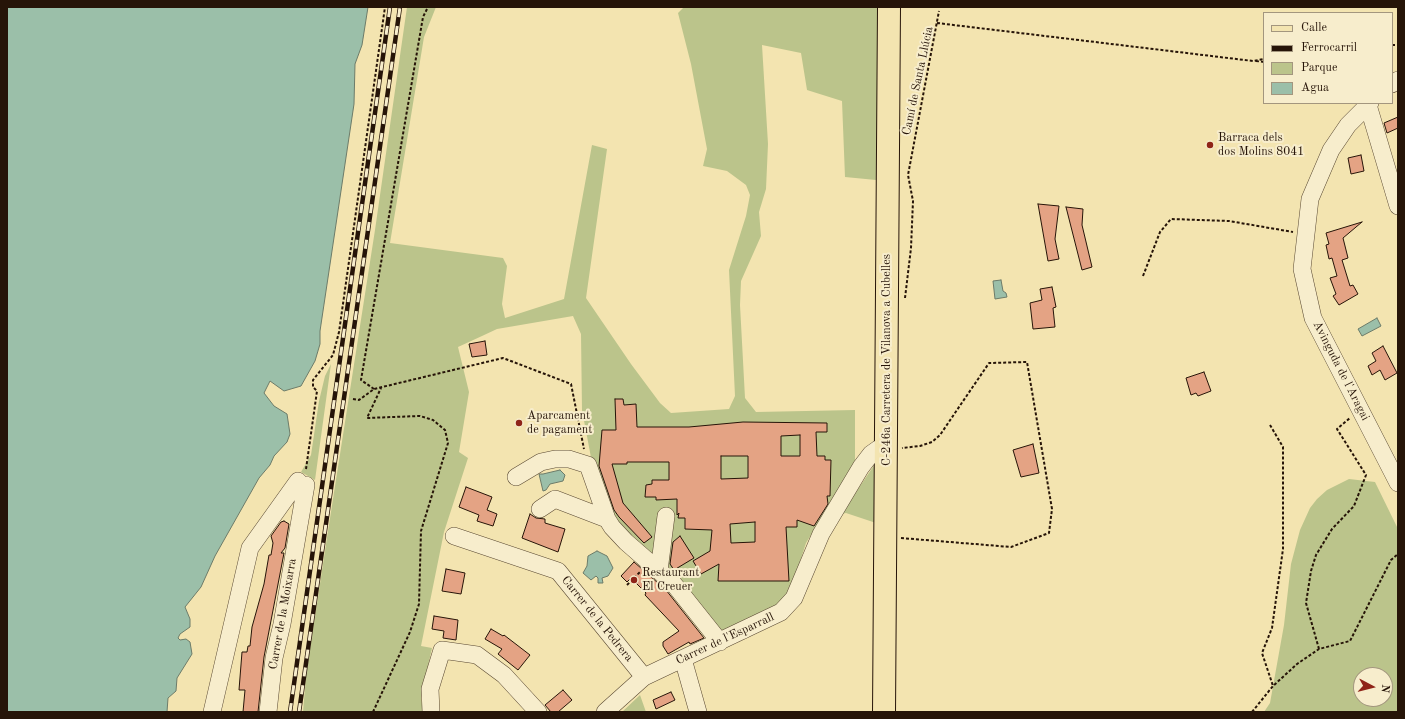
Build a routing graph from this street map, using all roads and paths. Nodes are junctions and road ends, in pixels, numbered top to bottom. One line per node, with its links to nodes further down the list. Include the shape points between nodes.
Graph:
1 (385, 7): 22 (path, via 339,332 333,355 313,380 313,387 318,391 306,472)
2 (428, 7): 15 (path, via 423,17 361,380)
3 (889, 7): 13 (main road, C-246a Carretera de Vilanova a Cubelles)
4 (939, 11): 5 (path)
5 (937, 23): 7 (path, Camí de Santa Llúcia); 13 (path, Camí de Santa Llúcia, via 908,175 913,201 906,290 903,304)
6 (1263, 59): 7 (path, Camí de Santa Llúcia)
7 (1253, 61): 8 (path)
8 (1263, 62)
9 (1369, 104): 10 (street); 11 (street, Avinguda de l'Aragai, via 1348,125 1331,150 1310,199)
10 (1398, 206)
11 (1306, 234): 12 (path, via 1230,221 1171,219 1160,232); 17 (street, Avinguda de l'Aragai, via 1302,269 1313,318)
12 (1142, 276)
13 (886, 313): 19 (main road, C-246a Carretera de Vilanova a Cubelles)
14 (381, 388): 15 (path); 20 (path, via 503,358 571,384); 40 (path, via 367,418 420,416 433,420 445,430 448,443 421,531 419,604 410,632)
15 (374, 389): 16 (path, via 359,400)
16 (353, 399)
17 (1360, 410): 23 (street, Avinguda de l'Aragai); 34 (path, via 1337,429 1366,475 1354,506 1332,529 1316,555 1311,571 1306,603)
18 (1270, 425): 37 (path, via 1283,447 1283,549 1272,628 1262,653)
19 (886, 447): 28 (main road, C-246a Carretera de Vilanova a Cubelles); 28 (path, via 920,446 932,442 940,435 989,363 1027,362 1052,509 1049,532 1011,547); 33 (street, Carrer de l'Esparrall, via 878,448 861,468 821,534 794,598 781,612 768,620)
20 (588, 466): 21 (street, via 569,459 555,458 541,462); 26 (street)
21 (516, 477)
22 (302, 483): 38 (street, via 250,548); 39 (street, Carrer de la Moixarra, via 286,508 300,516 274,658)
23 (1398, 484)
24 (540, 509): 26 (street, via 555,499)
25 (666, 516): 31 (street)
26 (607, 519): 31 (street, via 626,542)
27 (454, 536): 36 (street, Carrer de la Pedrera, via 558,570)
28 (886, 537): 45 (main road, C-246a Carretera de Vilanova a Cubelles)
29 (1398, 554): 34 (path, via 1391,560 1350,641)
30 (642, 570): 32 (path)
31 (659, 570): 33 (street, via 673,583)
32 (627, 585)
33 (720, 642): 35 (street, Carrer de l'Esparrall)
34 (1319, 649): 37 (path, via 1297,664)
35 (683, 658): 36 (street, Carrer de l'Esparrall); 44 (street)
36 (644, 677): 43 (street, Carrer de l'Esparrall)
37 (1273, 686): 46 (path)
38 (212, 712)
39 (268, 712)
40 (373, 712)
41 (431, 712): 42 (street, via 430,689 442,650 477,655 504,675)
42 (538, 712)
43 (605, 712)
44 (698, 712)
45 (884, 712)
46 (1252, 712)

